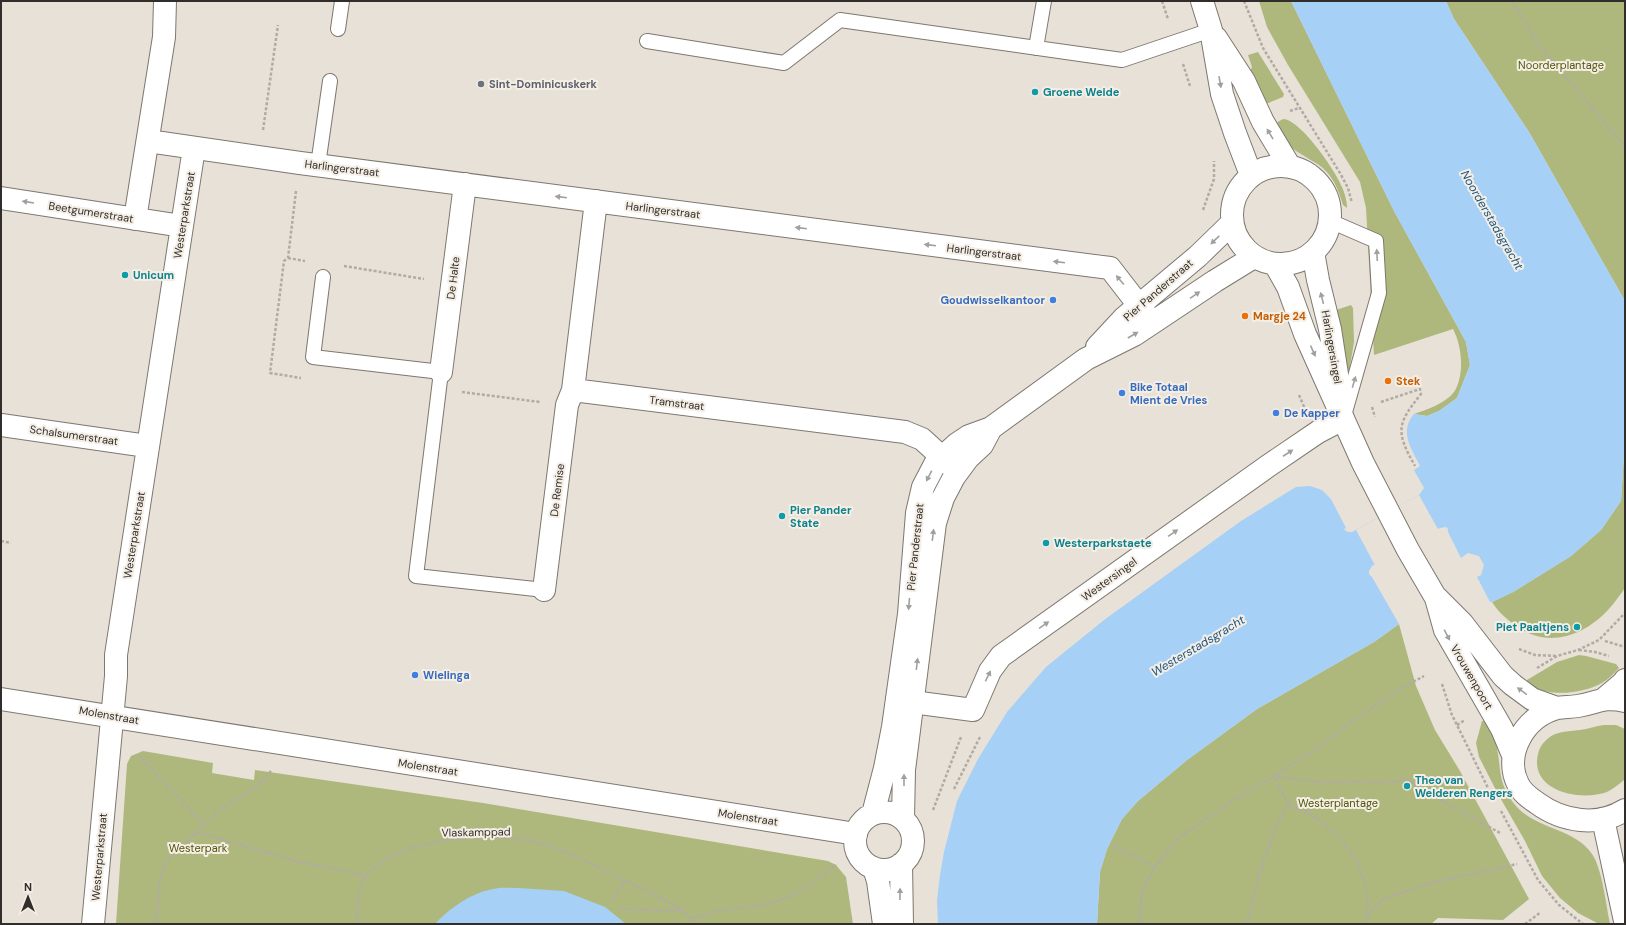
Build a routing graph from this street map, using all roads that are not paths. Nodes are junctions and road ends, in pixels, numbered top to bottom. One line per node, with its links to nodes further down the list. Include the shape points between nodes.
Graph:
1 (165, 1): 10 (street, via 164,36)
2 (342, 1): 5 (lane)
3 (1044, 1): 8 (lane)
4 (1202, 1): 6 (street)
5 (338, 29)
6 (1211, 30): 8 (lane, via 1122,60); 13 (street, one-way to 6, via 1263,122 1244,81); 14 (street, one-way to 14, via 1222,94)
7 (647, 41): 8 (lane, via 784,63 840,20)
8 (1036, 48)
9 (330, 81): 12 (lane)
10 (148, 141): 11 (street, Harlingerstraat); 18 (street)
11 (194, 148): 12 (street, Harlingerstraat); 21 (street, Westerparkstraat)
12 (309, 164): 15 (street, Harlingerstraat)
13 (1290, 167): 14 (street, via 1270,167); 19 (street, via 1310,175 1318,182 1328,201)
14 (1251, 175): 20 (street, via 1235,196)
15 (465, 184): 17 (street, Harlingerstraat, one-way to 15); 29 (street, De Halte)
16 (1, 198): 18 (street, Beetgumerstraat, one-way to 16)
17 (596, 201): 26 (street, Harlingerstraat, one-way to 17, via 1110,268); 30 (street)
18 (135, 219): 21 (street, Beetgumerstraat)
19 (1330, 221): 22 (street, via 1324,238); 31 (lane, one-way to 19, via 1379,293 1376,242)
20 (1232, 223): 23 (street, via 1236,236); 26 (street, Pier Panderstraat, one-way to 26)
21 (182, 226): 33 (street, Westerparkstraat)
22 (1313, 252): 24 (street, via 1291,264); 31 (street, Harlingersingel, one-way to 22, via 1330,329)
23 (1254, 257): 24 (street); 27 (street, Pier Panderstraat, one-way to 23)
24 (1275, 264): 31 (street, Harlingersingel, one-way to 31, via 1288,287 1305,334)
25 (323, 277): 29 (lane, via 313,357)
26 (1139, 306): 27 (street, Harlingerstraat); 28 (street, Pier Panderstraat, via 1124,318)
27 (1152, 323): 28 (street, Pier Panderstraat, one-way to 27)
28 (1086, 359): 34 (street, Pier Panderstraat, via 991,428 969,436 957,444)
29 (440, 381): 36 (lane, via 416,576)
30 (570, 398): 34 (street, Tramstraat, via 905,432 922,439); 36 (street, De Remise)
31 (1343, 419): 35 (street, Harlingersingel); 41 (street, Westersingel, one-way to 31, via 973,710 990,671 1001,656 1268,466 1318,432)
32 (1, 425): 33 (street, Schalsumerstraat)
33 (147, 446): 43 (street, Westerparkstraat, via 116,655)
34 (950, 464): 41 (street, Pier Panderstraat, via 935,464 923,487 917,513)
35 (1408, 550): 37 (street, Vrouwenpoort)
36 (544, 590)
37 (1436, 598): 42 (street, Vrouwenpoort, one-way to 37, via 1532,699 1503,676 1462,623); 44 (street, Vrouwenpoort, one-way to 44, via 1444,630 1502,729)
38 (1625, 680): 40 (street)
39 (1, 699): 43 (street, Molenstraat)
40 (1615, 700): 42 (street)
41 (905, 701): 46 (street); 48 (street, one-way to 41, via 904,770)
42 (1557, 708): 44 (street, via 1544,714 1526,728)
43 (112, 716): 49 (street, Molenstraat); 53 (street, Westerparkstraat)
44 (1513, 755): 47 (street, via 1518,785 1527,797 1565,818 1581,821)
45 (1625, 810): 47 (street)
46 (873, 814): 48 (street, via 894,813); 49 (street, via 859,825)
47 (1603, 819): 52 (street)
48 (908, 826): 50 (street, via 911,851)
49 (856, 834): 51 (street, via 858,854)
50 (901, 864): 51 (street, via 892,868); 55 (street, one-way to 50)
51 (874, 868): 54 (street)
52 (1624, 911)
53 (93, 924)
54 (884, 924)
55 (902, 924)

